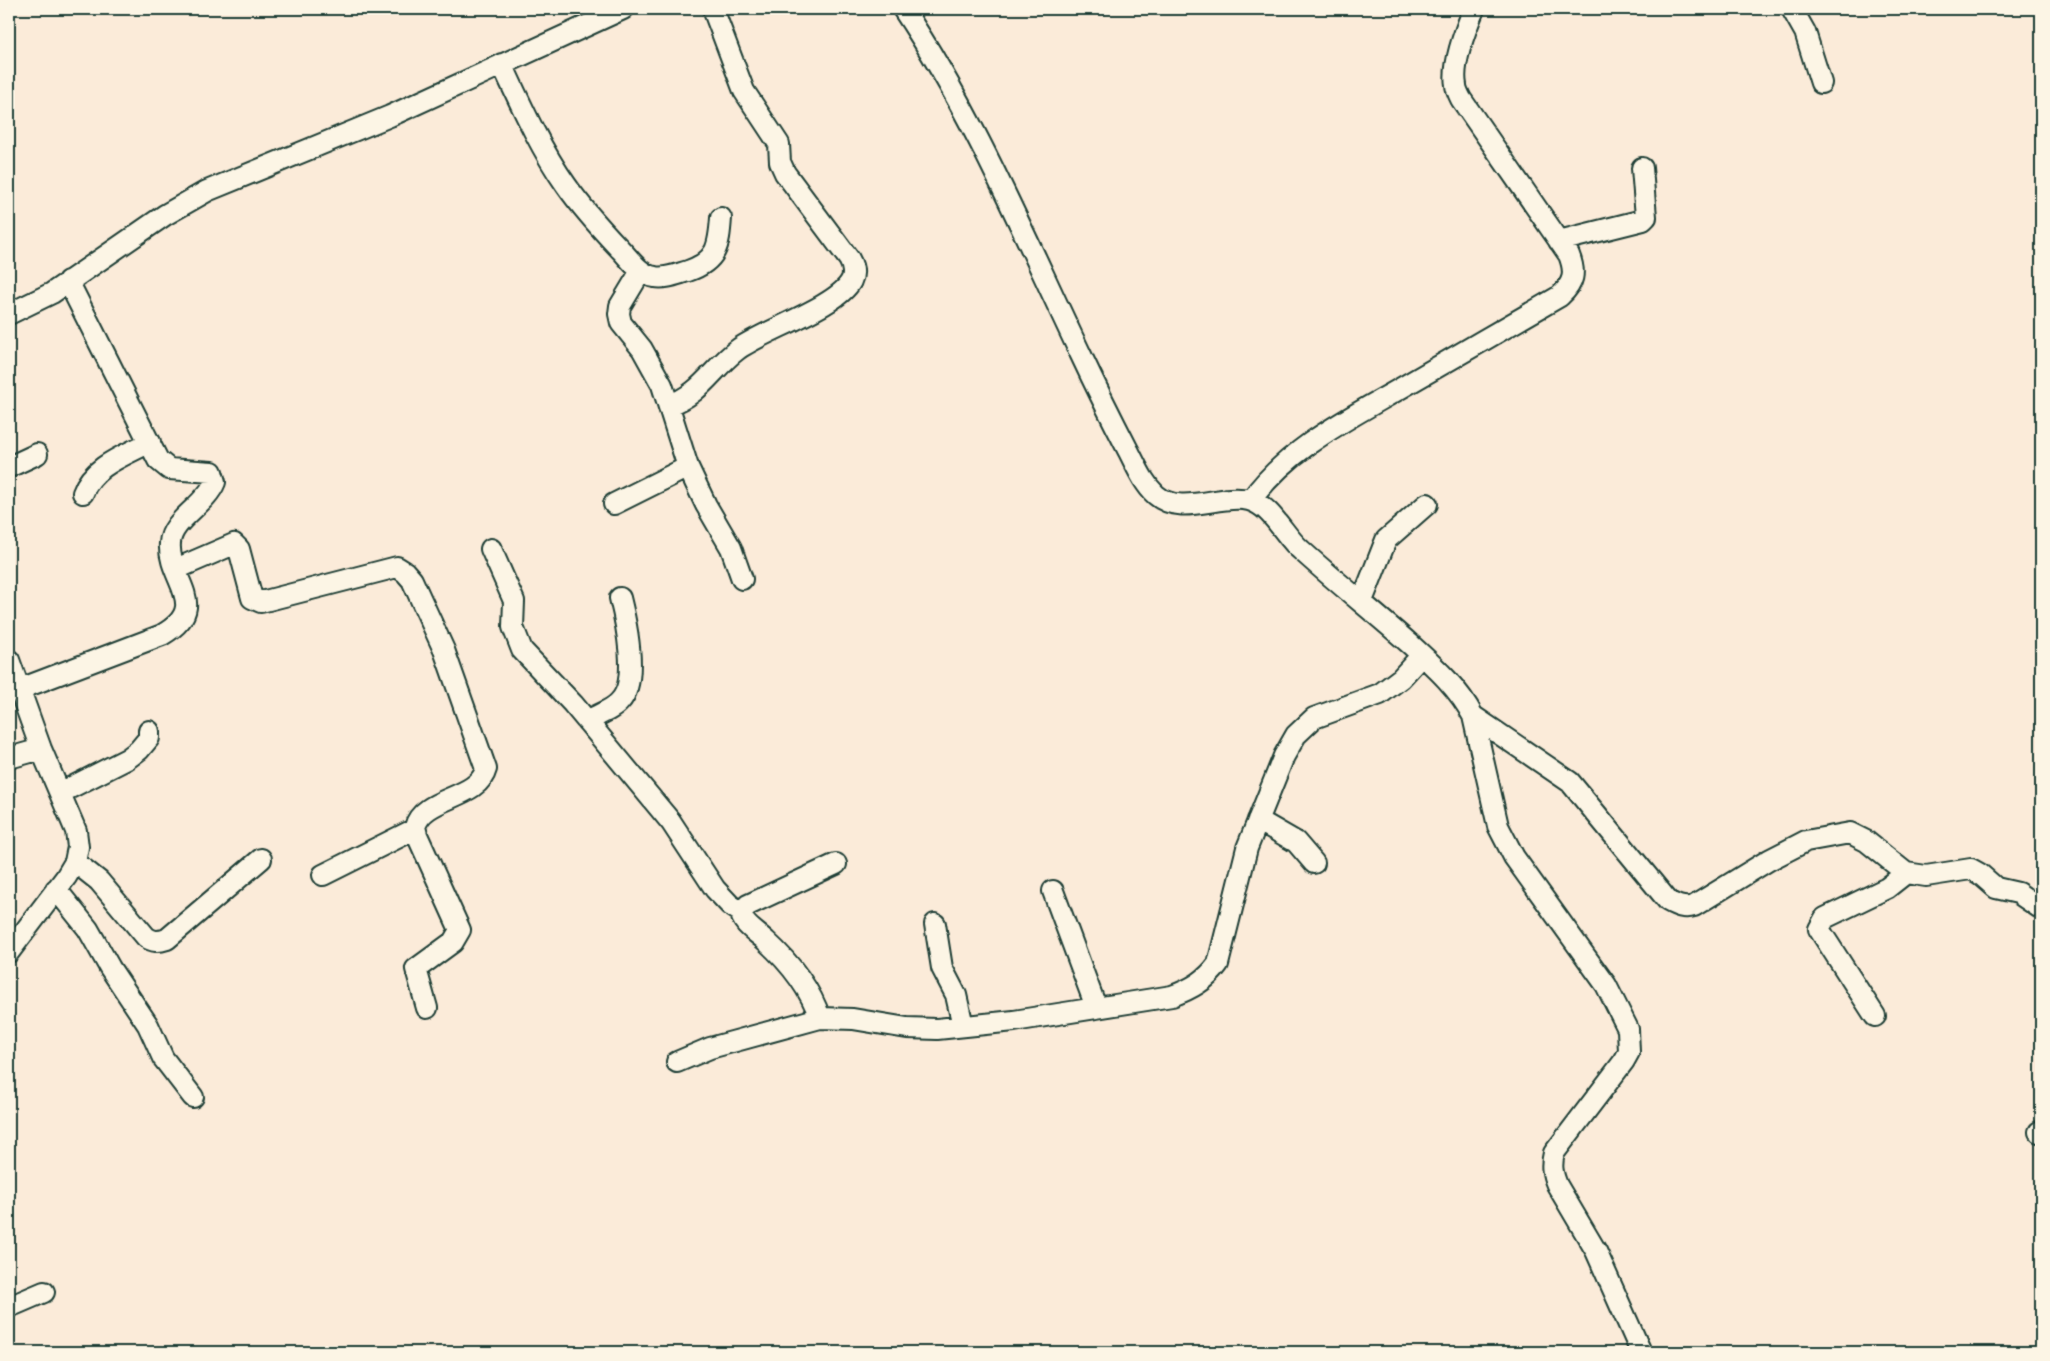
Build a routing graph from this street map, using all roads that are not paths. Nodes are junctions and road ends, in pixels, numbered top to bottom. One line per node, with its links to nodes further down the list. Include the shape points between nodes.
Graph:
1 (623, 9): 6 (street)
2 (713, 9): 14 (street, via 744,91 779,144 780,162 785,173 853,266 852,275 843,290 738,350 688,397)
3 (903, 9): 20 (street, via 977,136 1098,393 1145,481 1156,495 1168,503)
4 (1474, 9): 10 (street, via 1456,69 1461,99)
5 (1792, 9): 7 (street, via 1805,32)
6 (502, 64): 11 (street, via 565,184 590,217); 12 (street, via 390,116 206,191)
7 (1821, 83)
8 (1642, 168): 10 (street, via 1646,217 1643,220)
9 (721, 218): 11 (street, via 716,252 707,261 667,278)
10 (1559, 242): 20 (street, via 1573,266 1570,287 1560,296 1340,423 1300,450 1264,482)
11 (641, 272): 14 (street, via 626,293 619,314 621,323 653,366)
12 (68, 281): 13 (street); 15 (street)
13 (9, 314)
14 (669, 405): 17 (street)
15 (150, 442): 19 (street, via 106,465 86,484); 24 (street, via 158,460 169,469 212,472 215,478 206,498 174,532 170,543)
16 (37, 454): 18 (street)
17 (688, 467): 21 (street); 25 (street, via 731,548)
18 (9, 468)
19 (83, 494)
20 (1251, 500): 27 (street, via 1264,509 1298,548)
21 (614, 504)
22 (1428, 504): 27 (street, via 1386,540)
23 (491, 548): 32 (street, via 514,601 513,627 522,650)
24 (176, 569): 30 (street, via 186,598 186,609 175,628); 38 (street, via 234,544 239,549 252,598 261,602 397,567 406,572 444,650 486,769 476,784 424,813 416,821)
25 (742, 579)
26 (620, 598): 32 (street, via 630,660 626,692 618,703)
27 (1362, 601): 28 (street)
28 (1422, 655): 31 (street, via 1442,673 1466,702); 37 (street, via 1401,678 1380,694 1314,718 1296,735)
29 (9, 660): 30 (street)
30 (20, 689): 34 (street)
31 (1473, 716): 43 (street, via 1570,782 1668,901 1676,906 1694,906 1769,860 1816,838 1859,836); 60 (street, via 1502,837 1599,974 1628,1029 1629,1052 1624,1061 1554,1153 1551,1164 1557,1185 1596,1251)
32 (587, 721): 48 (street, via 671,822 715,889)
33 (149, 731): 36 (street, via 149,738 139,750)
34 (41, 749): 35 (street); 36 (street)
35 (9, 758)
36 (60, 793): 40 (street, via 76,831 78,847)
37 (1258, 820): 41 (street, via 1296,842); 51 (street, via 1247,848 1218,964 1211,974 1188,991 1172,996)
38 (416, 829): 44 (street); 52 (street, via 460,930 453,942 416,970)
39 (261, 860): 40 (street, via 160,942 146,937 99,881)
40 (75, 862): 45 (street)
41 (1314, 863)
42 (836, 864): 48 (street, via 748,905)
43 (1906, 873): 47 (street, via 1926,876 1971,869 1996,888 2018,893); 53 (street, via 1887,888 1825,918 1819,929)
44 (323, 875)
45 (56, 889): 50 (street); 57 (street, via 88,929 148,1025 163,1058)
46 (1053, 891): 51 (street)
47 (2041, 909)
48 (741, 912): 54 (street, via 746,923 796,974)
49 (935, 924): 55 (street, via 942,968 956,995)
50 (9, 952)
51 (1096, 1007): 55 (street)
52 (427, 1008)
53 (1875, 1016)
54 (820, 1018): 55 (street, via 853,1019 907,1028); 56 (street, via 710,1048)
55 (963, 1026)
56 (677, 1062)
57 (193, 1097)
58 (44, 1292): 59 (street)
59 (9, 1306)
60 (1641, 1352)

